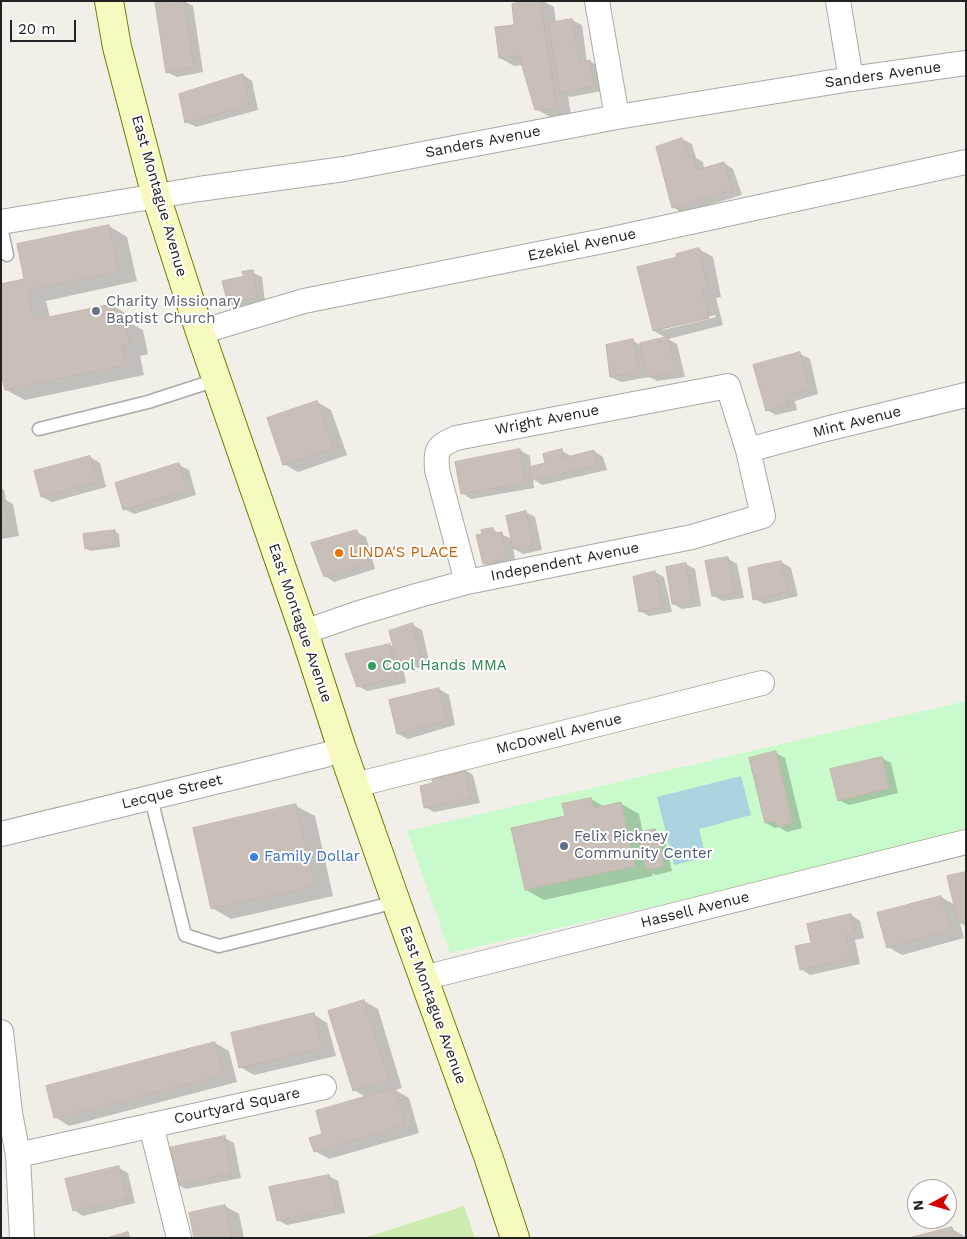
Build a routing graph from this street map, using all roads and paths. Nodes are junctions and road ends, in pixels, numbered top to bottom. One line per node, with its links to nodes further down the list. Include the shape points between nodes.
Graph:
1 (108, 1): 8 (main road, East Montague Avenue)
2 (597, 1): 6 (street)
3 (838, 1): 5 (street)
4 (966, 63): 5 (street, Sanders Avenue)
5 (851, 79): 6 (street, Sanders Avenue)
6 (617, 117): 8 (street, Sanders Avenue, via 344,169)
7 (966, 162): 12 (street, Ezekiel Avenue, via 608,240 304,301)
8 (156, 196): 9 (street, Sanders Avenue); 12 (main road, East Montague Avenue)
9 (1, 222)
10 (1, 227): 11 (lane)
11 (7, 255)
12 (200, 332): 13 (main road, East Montague Avenue)
13 (216, 380): 15 (lane, via 148,402); 18 (main road, East Montague Avenue)
14 (966, 395): 16 (street, Mint Avenue)
15 (39, 429)
16 (748, 450): 17 (street, Independent Avenue, via 763,516 692,537); 17 (street, Wright Avenue, via 728,386 456,438 443,444 436,454 437,470)
17 (467, 582): 18 (street, Independent Avenue)
18 (304, 632): 20 (main road, East Montague Avenue)
19 (762, 684): 21 (street, McDowell Avenue)
20 (342, 749): 21 (main road, East Montague Avenue); 22 (street, Lecque Street)
21 (355, 785): 25 (main road, East Montague Avenue)
22 (151, 798): 23 (street, Lecque Street); 25 (lane, via 185,935 219,946)
23 (1, 834)
24 (966, 842): 26 (street, Hassell Avenue)
25 (396, 902): 26 (main road, East Montague Avenue)
26 (423, 978): 33 (main road, East Montague Avenue)
27 (1, 1032): 30 (street)
28 (324, 1087): 29 (street, Courtyard Square)
29 (151, 1125): 30 (street, Courtyard Square); 32 (street)
30 (18, 1155): 31 (street)
31 (22, 1238)
32 (180, 1238)
33 (515, 1238)

